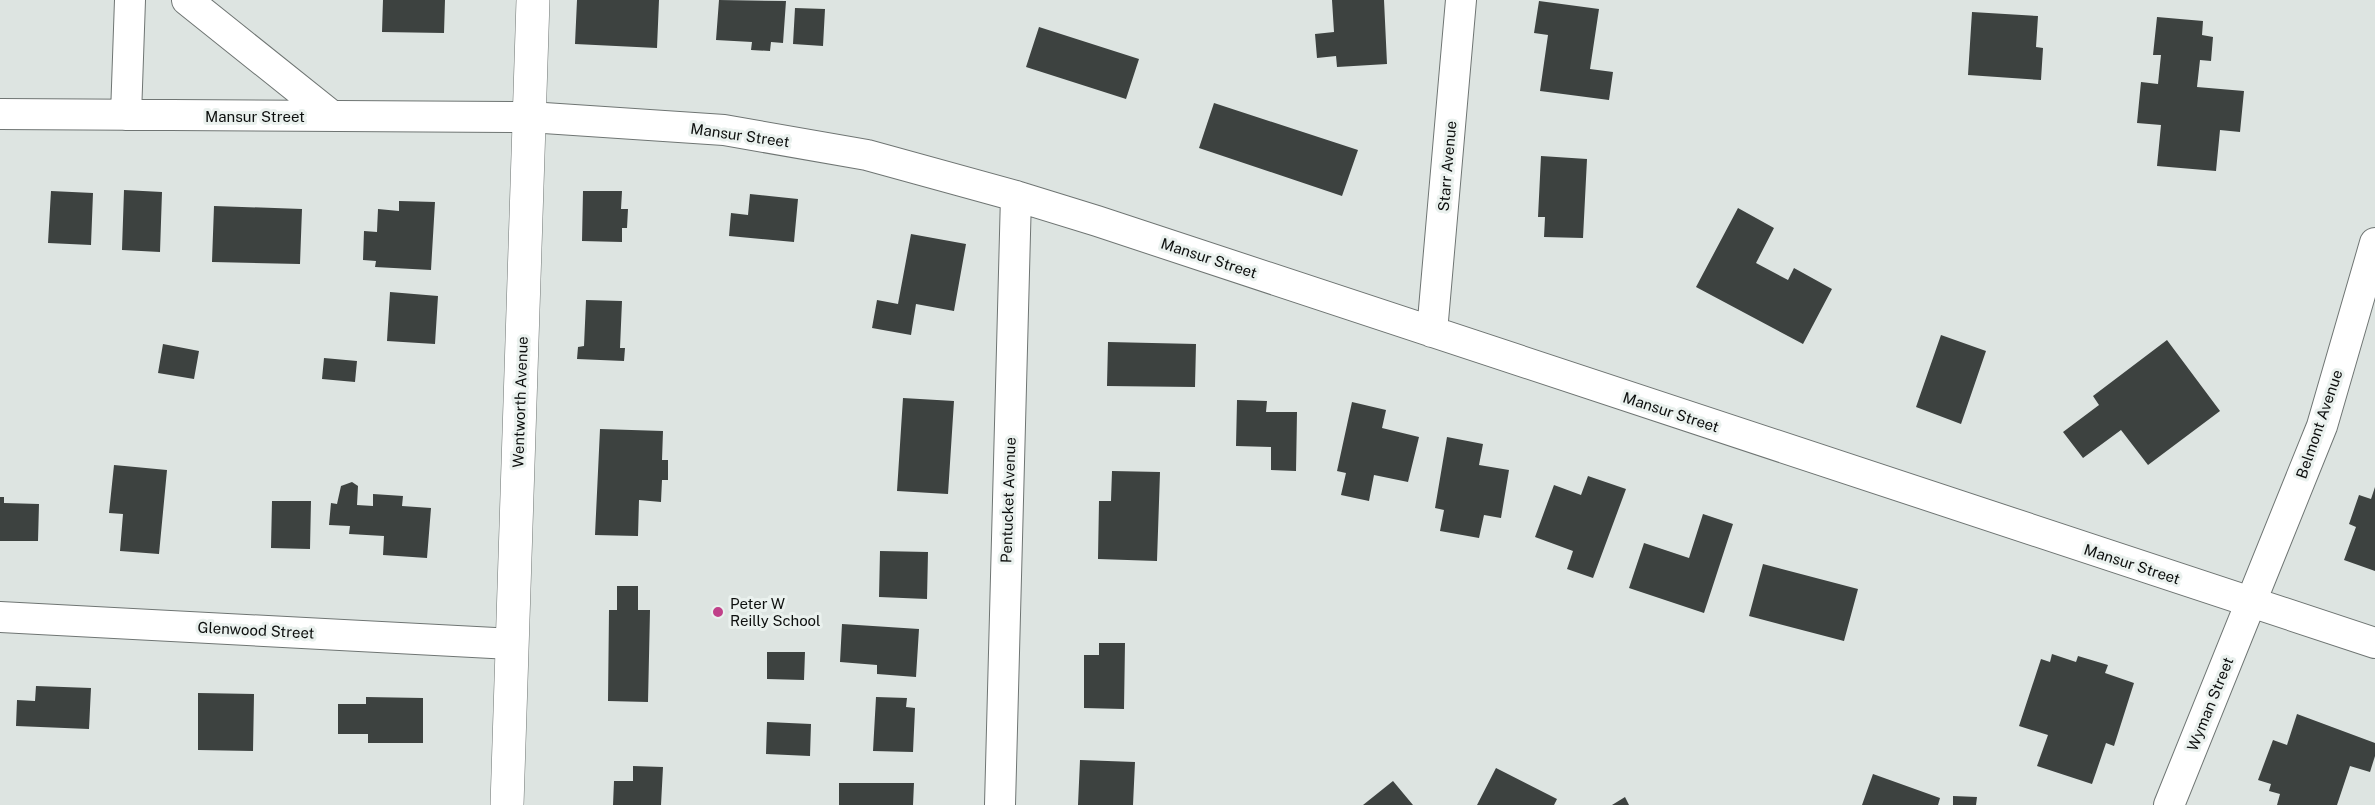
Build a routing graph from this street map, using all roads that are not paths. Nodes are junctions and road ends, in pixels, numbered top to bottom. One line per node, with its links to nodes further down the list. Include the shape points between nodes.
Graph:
1 (130, 0): 6 (street)
2 (187, 0): 7 (street)
3 (533, 0): 8 (street, Wentworth Avenue)
4 (1461, 0): 11 (street, Starr Avenue)
5 (0, 114): 6 (street, Mansur Street)
6 (126, 115): 7 (street, Mansur Street)
7 (332, 116): 8 (street, Mansur Street)
8 (529, 117): 9 (street, Mansur Street, via 724,130 867,155); 15 (street, Wentworth Avenue)
9 (1016, 196): 11 (street, Mansur Street); 17 (street, Pentucket Avenue)
10 (2375, 243): 12 (street, Belmont Avenue, via 2322,426)
11 (1432, 332): 12 (street, Mansur Street)
12 (2251, 602): 14 (street, Mansur Street); 18 (street, Wyman Street)
13 (0, 617): 15 (street, Glenwood Street)
14 (2375, 643)
15 (512, 644): 16 (street, Wentworth Avenue)
16 (507, 805)
17 (1000, 805)
18 (2169, 805)

